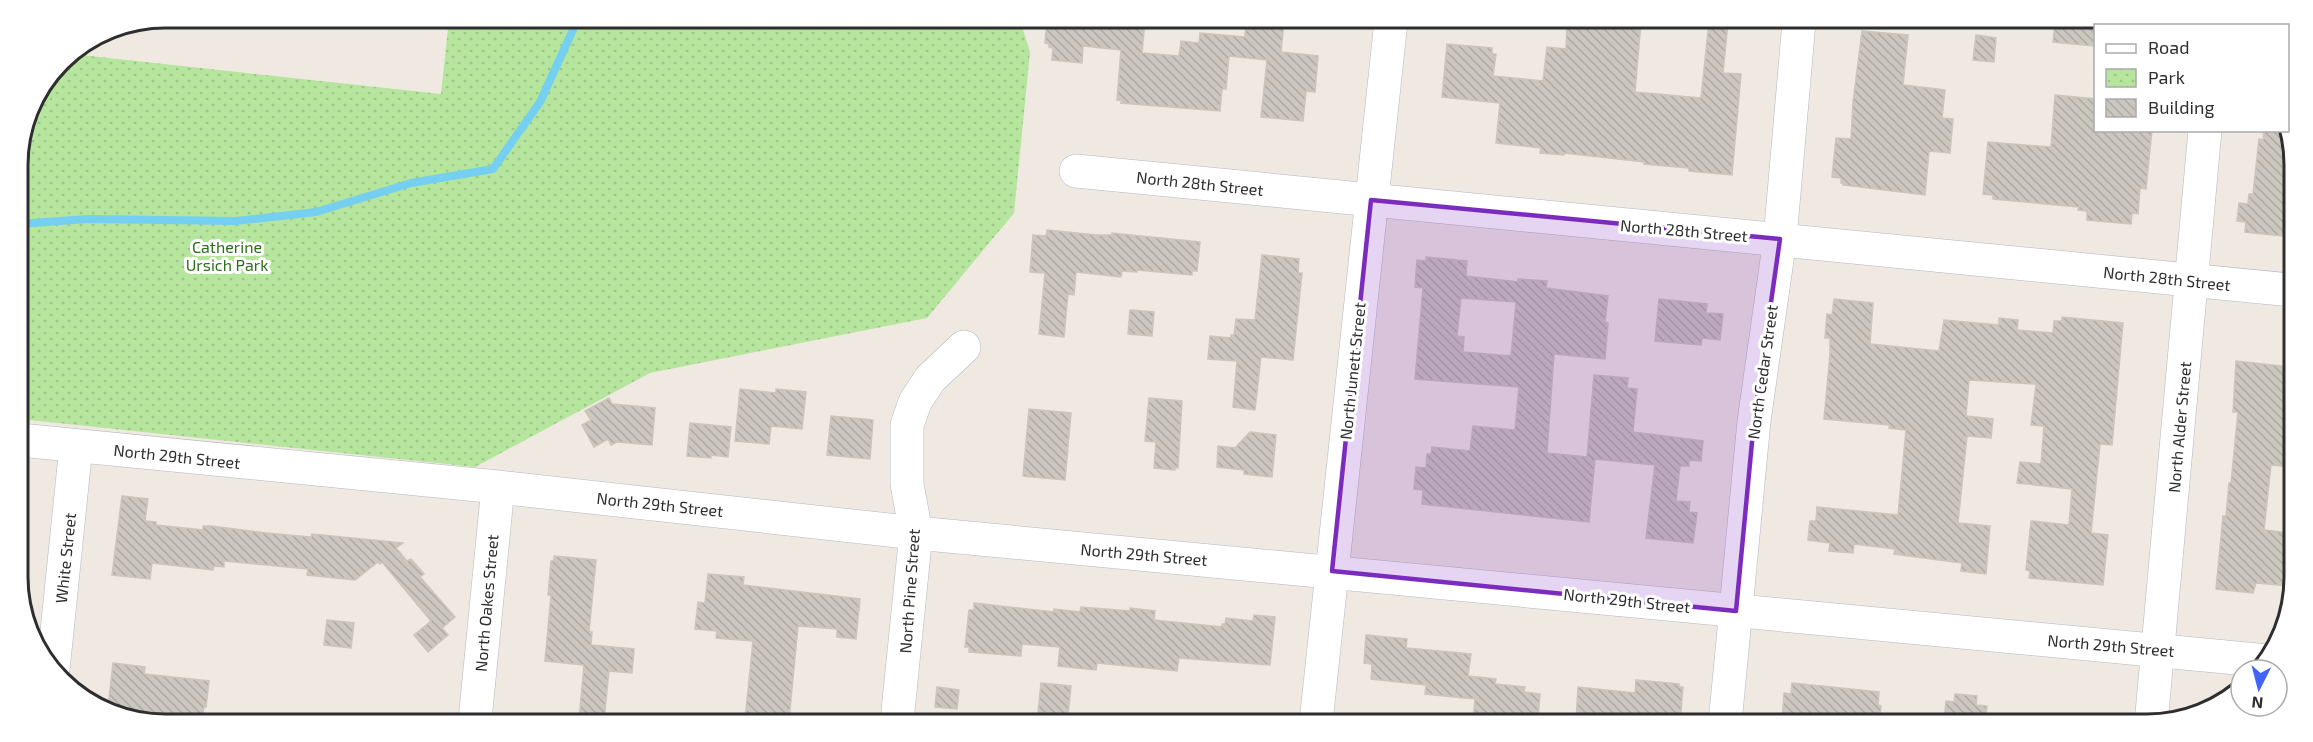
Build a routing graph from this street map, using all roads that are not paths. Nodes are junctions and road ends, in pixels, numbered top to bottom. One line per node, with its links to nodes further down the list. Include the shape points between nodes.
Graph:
1 (1390, 28): 5 (street, North Junett Street)
2 (1798, 28): 6 (street, North Cedar Street)
3 (2205, 132): 7 (street, North Alder Street)
4 (1076, 171): 5 (street, North 28th Street)
5 (1371, 200): 6 (street, North 28th Street); 14 (street, North Junett Street)
6 (1780, 239): 7 (street, North 28th Street); 15 (street, North Cedar Street, via 1754,421)
7 (2193, 280): 8 (street, North 28th Street); 16 (street, North Alder Street)
8 (2284, 289)
9 (964, 347): 13 (street, North Pine Street, via 930,379 915,402 907,425 907,484)
10 (28, 441): 11 (street, North 29th Street)
11 (76, 446): 12 (street, North 29th Street); 17 (street, White Street)
12 (498, 487): 13 (street, North 29th Street); 23 (street, North Oakes Street)
13 (916, 533): 14 (street, North 29th Street); 19 (street, North Pine Street)
14 (1332, 571): 15 (street, North 29th Street); 20 (street, North Junett Street)
15 (1736, 611): 16 (street, North 29th Street); 21 (street, North Cedar Street)
16 (2158, 649): 18 (street, North 29th Street); 22 (street, North Alder Street)
17 (54, 656)
18 (2240, 658)
19 (898, 711)
20 (1317, 713)
21 (1726, 713)
22 (2152, 713)
23 (476, 714)

